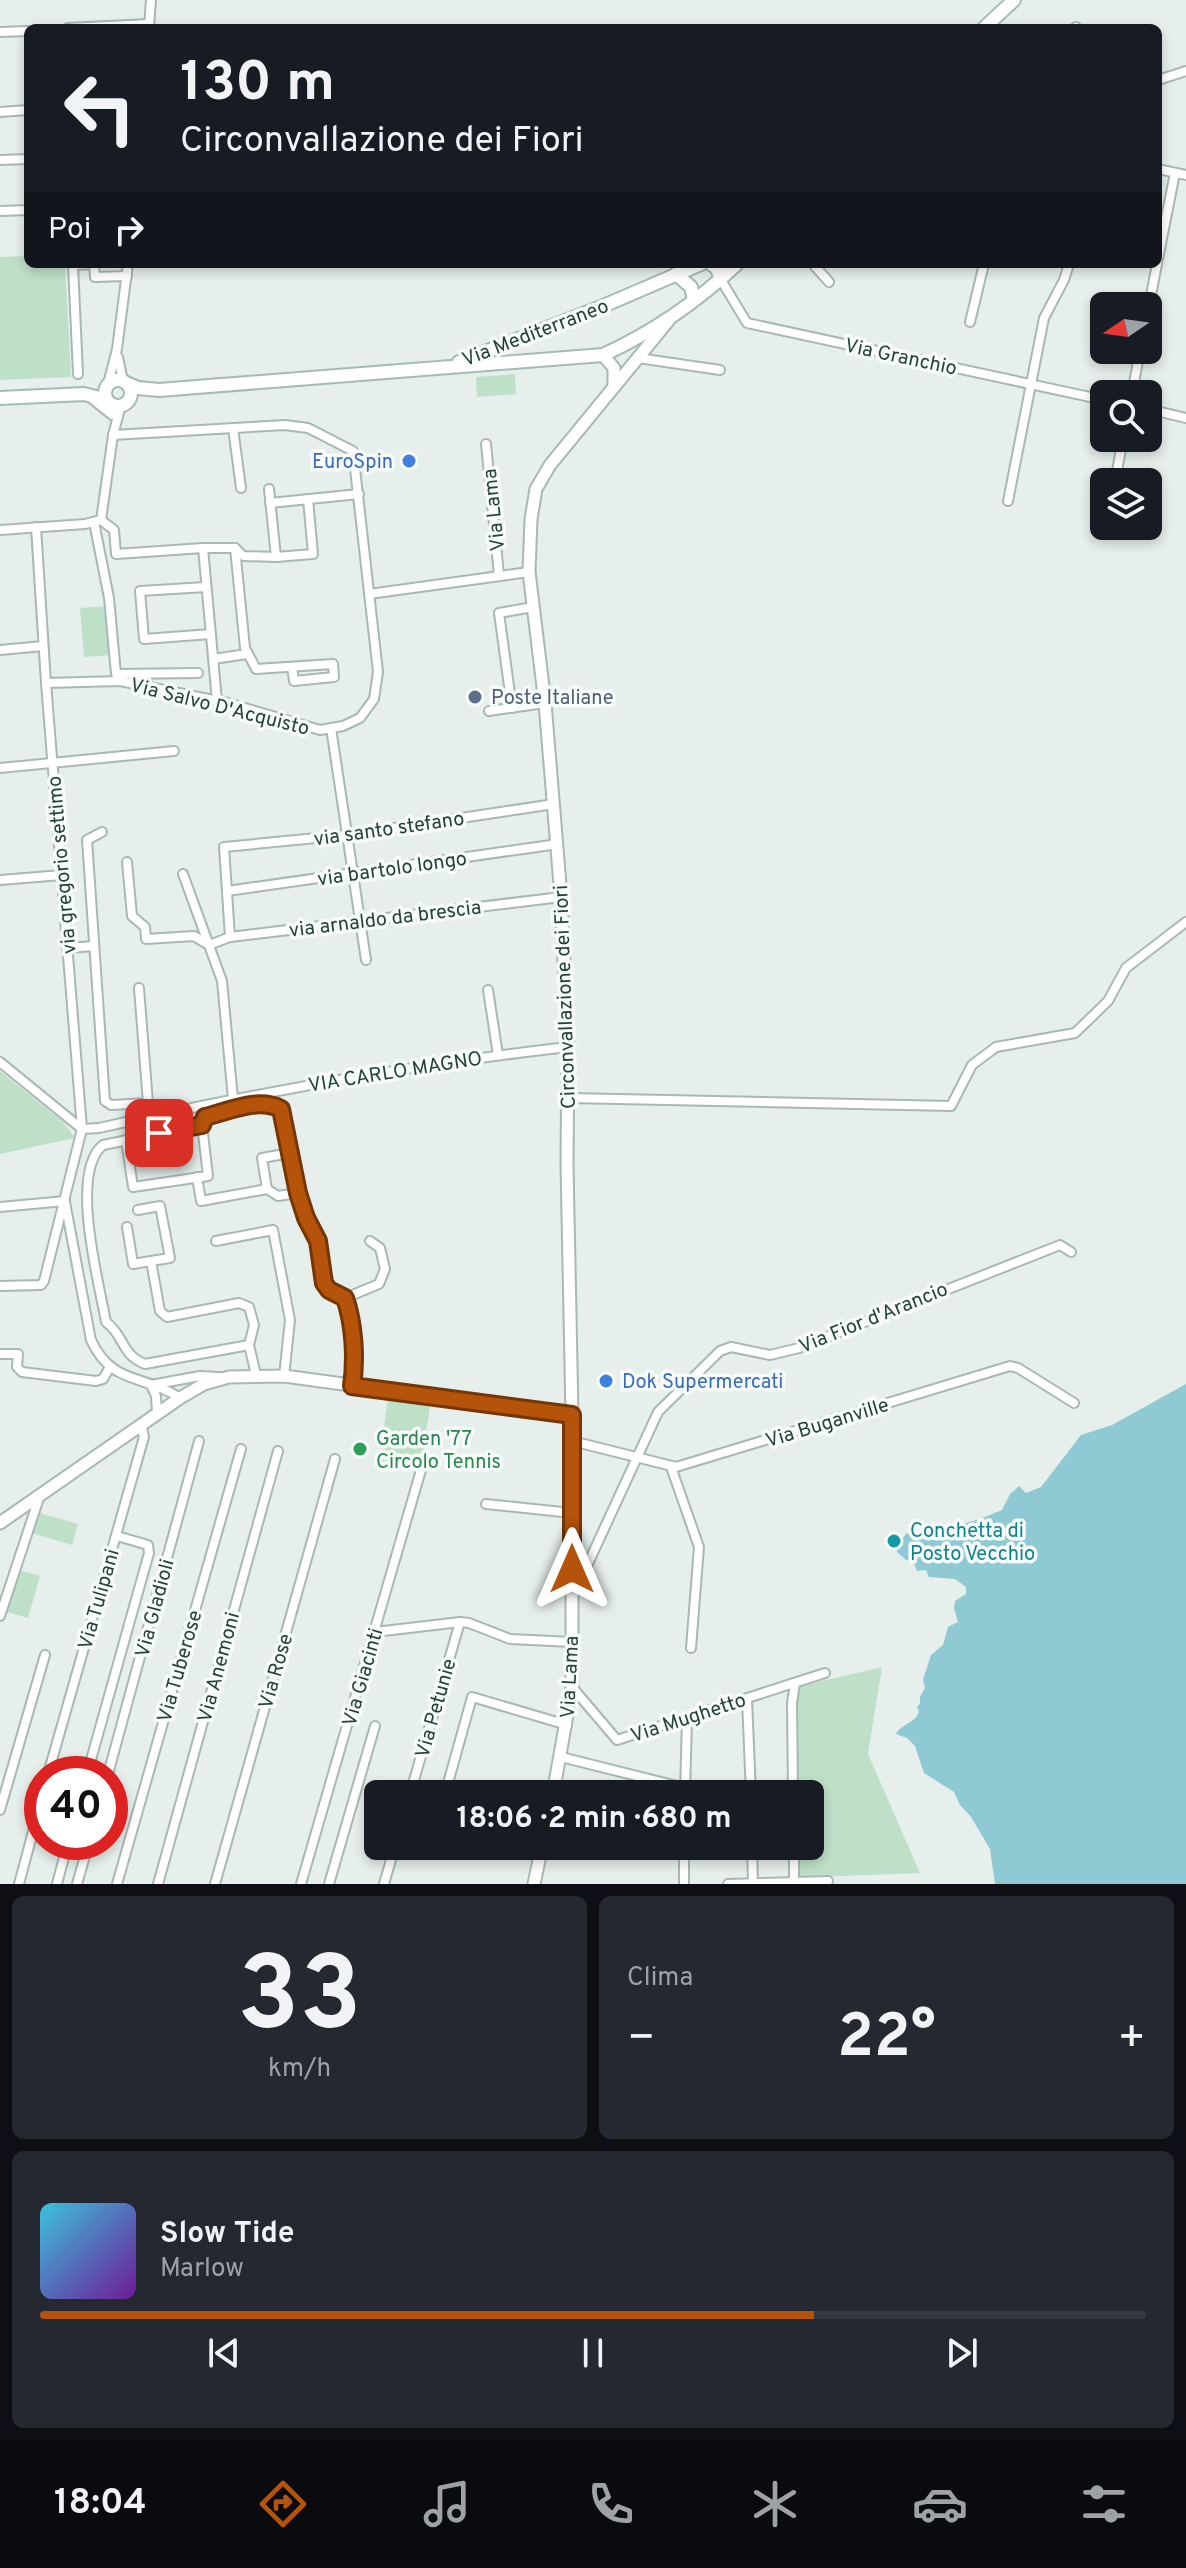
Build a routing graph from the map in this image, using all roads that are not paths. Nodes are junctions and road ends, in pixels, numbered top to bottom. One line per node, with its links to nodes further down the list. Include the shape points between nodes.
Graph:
1 (151, 0): 3 (street)
2 (1014, 0): 4 (main road)
3 (149, 24)
4 (988, 24)
5 (24, 31): 6 (street)
6 (0, 32)
7 (1186, 71): 8 (street)
8 (1162, 79)
9 (24, 110): 10 (street)
10 (0, 112)
11 (24, 159): 12 (street)
12 (0, 160)
13 (1162, 170): 14 (street)
14 (1175, 173): 15 (street); 18 (street)
15 (1186, 175)
16 (24, 210): 17 (street)
17 (0, 211)
18 (1162, 241)
19 (73, 268): 44 (street)
20 (94, 268): 30 (street, via 95,277)
21 (128, 268): 30 (street)
22 (691, 268): 29 (main road, Via Mediterraneo)
23 (717, 268): 31 (main road)
24 (733, 268): 31 (main road, Via Mediterraneo)
25 (817, 268): 32 (street)
26 (983, 268): 36 (street)
27 (1068, 268): 46 (street, via 1044,318)
28 (1157, 268): 33 (street)
29 (676, 274): 34 (main road, via 691,287); 37 (main road, Via Mediterraneo)
30 (127, 276): 38 (street)
31 (721, 280): 34 (main road, Via Mediterraneo); 46 (street, Via Granchio, via 747,323)
32 (829, 282)
33 (1152, 292)
34 (694, 300): 35 (main road, Via Mediterraneo)
35 (670, 319): 39 (main road, Via Mediterraneo); 40 (street, Circonvallazione dei Fiori)
36 (970, 322)
37 (531, 335): 41 (main road, via 530,349); 42 (main road, Via Mediterraneo)
38 (117, 349): 45 (street); 51 (street)
39 (603, 355): 41 (main road, Via Mediterraneo); 47 (street, via 614,368)
40 (638, 358): 43 (street); 47 (street, Circonvallazione dei Fiori)
41 (537, 360): 42 (main road, Via Mediterraneo)
42 (445, 367): 48 (main road)
43 (720, 370)
44 (78, 374)
45 (125, 382): 48 (main road); 51 (main road, via 130,388)
46 (1031, 384): 49 (street, Via Granchio); 61 (street)
47 (614, 387): 69 (street, Circonvallazione dei Fiori, via 536,489)
48 (159, 390): 51 (main road)
49 (1090, 397)
50 (0, 398): 51 (main road, via 84,394)
51 (113, 399): 55 (street)
52 (1162, 412): 53 (street)
53 (1186, 418)
54 (233, 428): 55 (street, Via Salvo D'Acquisto); 57 (street); 59 (street, Via Salvo D'Acquisto, via 285,425 327,436 353,451)
55 (113, 435): 63 (street)
56 (486, 444): 70 (street, Via Lama)
57 (241, 488)
58 (269, 489): 62 (street)
59 (359, 494): 60 (street); 72 (street, Via Salvo D'Acquisto)
60 (308, 499): 62 (street); 68 (street, via 313,554)
61 (1008, 501)
62 (270, 503): 68 (street)
63 (98, 521): 64 (street); 66 (street, via 114,530 116,554); 80 (street, via 116,674)
64 (36, 527): 65 (street); 75 (street, via gregorio settimo)
65 (0, 530)
66 (203, 548): 67 (street); 71 (street)
67 (235, 548): 68 (street, via 243,556); 77 (street)
68 (276, 557)
69 (529, 572): 70 (street); 73 (street, Circonvallazione dei Fiori)
70 (499, 575): 72 (street)
71 (206, 587): 74 (street); 74 (street, via 140,591 144,639)
72 (369, 594): 86 (street, Via Salvo D'Acquisto, via 378,672 374,699 360,718)
73 (533, 607): 83 (street, Circonvallazione dei Fiori); 84 (street, via 499,613)
74 (211, 634): 78 (street)
75 (43, 646): 76 (street); 81 (street, via gregorio settimo)
76 (0, 650)
77 (247, 654): 78 (street); 79 (street, via 256,669)
78 (213, 659): 82 (street)
79 (292, 667): 79 (street, via 333,664 334,677 294,681)
80 (198, 673)
81 (46, 683): 82 (street, Via Salvo D'Acquisto, via 120,681); 88 (street, via gregorio settimo)
82 (217, 701): 86 (street, Via Salvo D'Acquisto, via 320,730)
83 (545, 703): 84 (street); 90 (street, Circonvallazione dei Fiori)
84 (512, 708): 85 (street)
85 (489, 711)
86 (331, 728): 92 (street)
87 (174, 751): 88 (street)
88 (53, 764): 89 (street); 97 (street, via gregorio settimo)
89 (0, 768)
90 (554, 804): 92 (street, via santo stefano); 93 (street, Circonvallazione dei Fiori)
91 (102, 832): 105 (street, via 87,840)
92 (348, 835): 96 (street); 99 (street, via santo stefano, via 224,847)
93 (558, 844): 96 (street, via bartolo longo); 100 (street, Circonvallazione dei Fiori)
94 (127, 862): 104 (street, via 132,916 145,927 146,939 194,936)
95 (183, 874): 104 (street)
96 (354, 874): 99 (street, via bartolo longo); 101 (street)
97 (62, 875): 98 (street); 106 (street, via gregorio settimo)
98 (0, 880)
99 (227, 891): 103 (street)
100 (561, 897): 101 (street, via arnaldo da brescia); 110 (street, Circonvallazione dei Fiori)
101 (362, 921): 103 (street, via arnaldo da brescia); 107 (street)
102 (1186, 922): 113 (street, via 1126,968 1108,1001 1075,1033 996,1047 972,1065 951,1106)
103 (230, 937): 104 (street, via arnaldo da brescia)
104 (209, 945): 114 (street, via 222,981)
105 (94, 946): 106 (street); 116 (street, via 105,1101)
106 (68, 948): 120 (street, via gregorio settimo)
107 (366, 960)
108 (139, 988): 116 (street)
109 (488, 990): 111 (street)
110 (568, 1047): 111 (street, VIA CARLO MAGNO); 113 (street, Circonvallazione dei Fiori)
111 (498, 1055): 115 (street, VIA CARLO MAGNO, via 389,1070)
112 (0, 1062): 120 (street)
113 (568, 1098): 148 (street, Circonvallazione dei Fiori)
114 (233, 1099): 115 (street, VIA CARLO MAGNO); 117 (street, VIA CARLO MAGNO)
115 (252, 1100): 119 (street, via 205,1117); 123 (street, via 281,1109)
116 (148, 1103): 117 (street)
117 (150, 1117): 118 (street, VIA CARLO MAGNO)
118 (134, 1120): 120 (street, VIA CARLO MAGNO); 121 (street)
119 (202, 1125): 121 (street); 124 (street, via 208,1176)
120 (82, 1129): 127 (street, via gregorio settimo)
121 (137, 1138): 122 (street)
122 (126, 1140): 124 (street, via 133,1187); 137 (street, via 95,1151 85,1209 106,1322 134,1360 145,1364)
123 (290, 1153): 125 (street, via 262,1158); 126 (street)
124 (197, 1177): 125 (street, via 201,1201)
125 (267, 1189): 126 (street, via 278,1196)
126 (298, 1193): 136 (street, via 318,1241 324,1283)
127 (65, 1201): 128 (street); 135 (street, via gregorio settimo, via 41,1285); 139 (street, via 91,1340)
128 (0, 1207)
129 (138, 1210): 134 (street, via 160,1206 170,1258)
130 (127, 1227): 134 (street, via 133,1264)
131 (216, 1241): 141 (street, via 273,1230 290,1320)
132 (370, 1241): 136 (street, via 380,1248 385,1269 379,1284)
133 (1071, 1252): 154 (street, Via Fior d'Arancio, via 1060,1245 799,1348 770,1355 726,1348 663,1406)
134 (151, 1261): 137 (street, via 160,1311 167,1317 239,1303 252,1313)
135 (0, 1286)
136 (345, 1298): 144 (street)
137 (249, 1345): 140 (street)
138 (0, 1354): 139 (street, via 18,1354 22,1372 101,1381)
139 (110, 1367): 143 (street)
140 (256, 1375): 141 (street); 142 (street)
141 (284, 1376): 144 (street)
142 (229, 1377): 143 (street); 145 (street)
143 (151, 1385): 145 (street); 147 (street)
144 (352, 1386): 148 (street)
145 (180, 1398): 147 (street)
146 (1074, 1403): 156 (street, Via Buganville, via 1010,1366)
147 (157, 1413): 149 (street)
148 (572, 1415): 151 (street, Via Lama)
149 (141, 1424): 158 (street); 162 (street, Via Tulipani, via 144,1437)
150 (199, 1441): 179 (street, Via Gladioli)
151 (572, 1441): 154 (street); 160 (street, Via Lama)
152 (241, 1449): 202 (street, Via Tuberose)
153 (278, 1451): 203 (street, Via Anemoni)
154 (637, 1456): 156 (street); 163 (street, Via Fior d'Arancio)
155 (335, 1459): 204 (street, Via Rose)
156 (671, 1467): 168 (street, via 699,1547)
157 (421, 1470): 166 (street, Via Giacinti)
158 (39, 1498): 161 (street); 164 (street)
159 (486, 1504): 160 (street)
160 (572, 1513): 163 (street, Via Lama)
161 (0, 1523)
162 (117, 1536): 177 (street, Via Tulipani); 178 (street, via 148,1545 149,1553)
163 (572, 1597): 167 (street, Via Lama)
164 (0, 1616)
165 (460, 1622): 166 (street); 167 (street, via 510,1639); 181 (street, Via Petunie)
166 (375, 1632): 205 (street, Via Giacinti)
167 (572, 1642): 172 (street, Via Lama)
168 (691, 1648)
169 (45, 1655): 188 (street)
170 (825, 1673): 171 (street, Via Mughetto)
171 (795, 1683): 173 (street, Via Mughetto); 187 (street)
172 (572, 1687): 174 (street, Via Mughetto, via 617,1740); 175 (street, Via Lama)
173 (747, 1699): 174 (street, Via Mughetto); 186 (street)
174 (687, 1718): 185 (street)
175 (567, 1725): 180 (street, Via Lama); 182 (street, via 472,1697)
176 (375, 1726): 206 (street)
177 (53, 1756)
178 (92, 1756)
179 (113, 1756)
180 (561, 1757): 183 (street, Via Lama); 184 (street)
181 (414, 1780)
182 (449, 1780)
183 (556, 1780)
184 (645, 1780)
185 (685, 1780)
186 (750, 1780)
187 (793, 1780)
188 (0, 1810)
189 (25, 1860): 199 (street)
190 (63, 1860): 200 (street)
191 (84, 1860): 201 (street)
192 (391, 1860): 207 (street)
193 (539, 1860): 208 (street)
194 (684, 1860): 209 (street)
195 (752, 1860): 211 (street)
196 (794, 1860): 198 (street)
197 (828, 1881): 198 (street)
198 (794, 1882): 211 (street)
199 (19, 1884)
200 (57, 1884)
201 (77, 1884)
202 (117, 1884)
203 (158, 1884)
204 (215, 1884)
205 (301, 1884)
206 (329, 1884)
207 (384, 1884)
208 (534, 1884)
209 (684, 1884)
210 (728, 1884): 211 (street)
211 (753, 1884)

